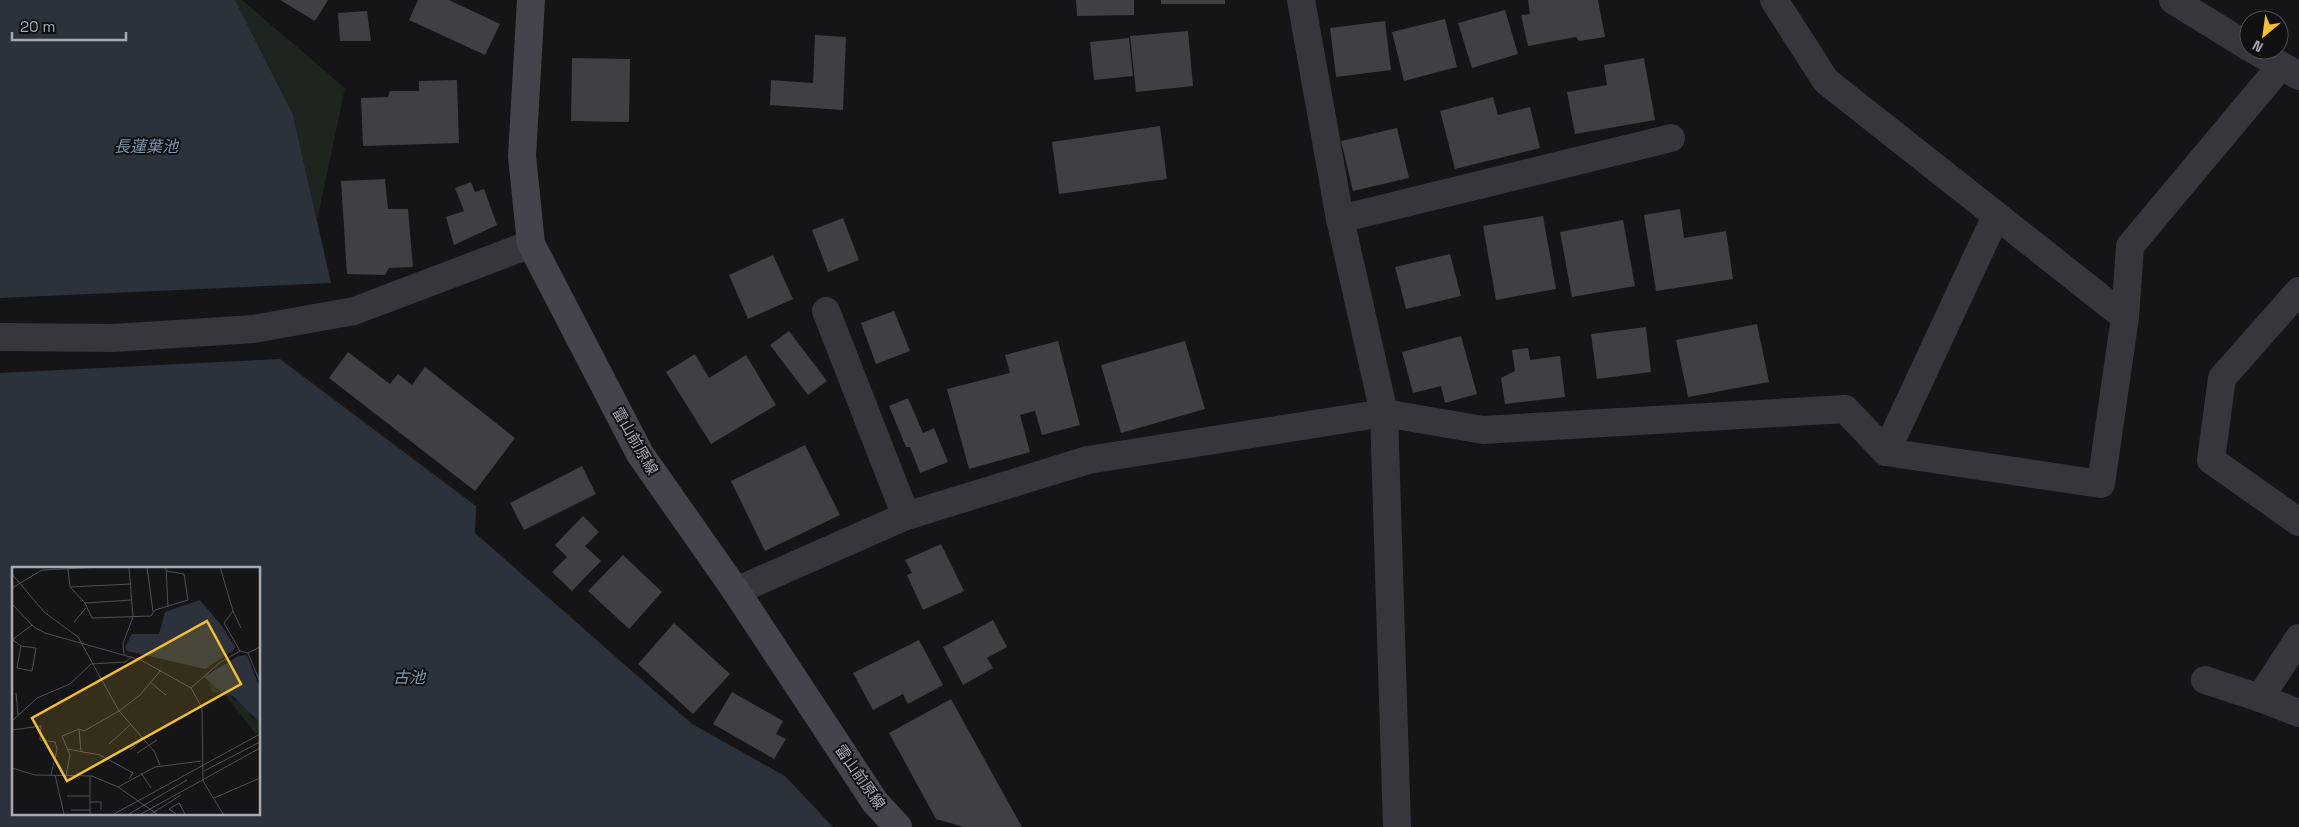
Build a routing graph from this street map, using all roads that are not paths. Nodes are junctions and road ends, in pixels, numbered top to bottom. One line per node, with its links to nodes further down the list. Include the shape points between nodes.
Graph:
1 (531, 0): 11 (main road, 雷山前原線, via 522,156)
2 (1301, 0): 10 (street)
3 (1774, 0): 9 (street, via 1826,81)
4 (2173, 0): 5 (street)
5 (2239, 41)
6 (2271, 60): 7 (street)
7 (2290, 71): 14 (street, via 2130,246)
8 (1671, 138): 10 (street)
9 (1996, 216): 14 (street); 17 (street)
10 (1340, 219): 16 (street)
11 (531, 244): 15 (street, via 354,311 254,329 113,338); 20 (main road, 雷山前原線, via 640,454)
12 (2299, 291): 19 (street, via 2222,378 2210,460)
13 (826, 311): 18 (street)
14 (2125, 317): 17 (street, via 2101,484)
15 (0, 337)
16 (1384, 412): 17 (street, via 1483,430 1845,409); 18 (street, via 1088,460); 26 (street)
17 (1886, 452)
18 (906, 516): 20 (street)
19 (2299, 522)
20 (736, 591): 25 (main road, 雷山前原線, via 876,802)
21 (2299, 638): 23 (street)
22 (2204, 680): 23 (street)
23 (2260, 698): 24 (street)
24 (2299, 713)
25 (898, 827)
26 (1397, 827)

